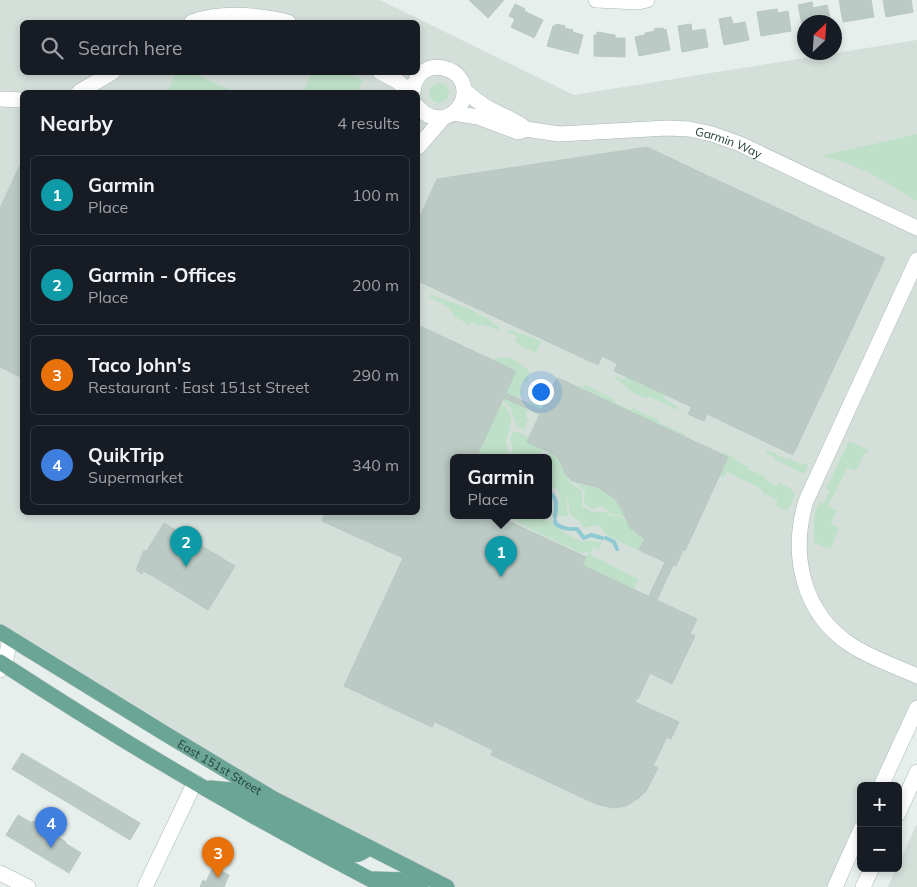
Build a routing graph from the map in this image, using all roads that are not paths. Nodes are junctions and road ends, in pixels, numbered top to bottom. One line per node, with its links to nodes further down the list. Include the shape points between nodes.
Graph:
1 (596, 0): 2 (street)
2 (647, 0)
3 (199, 20): 4 (street, via 234,15)
4 (280, 20)
5 (421, 71): 12 (street, Garmin Way, via 439,67 449,69 457,75)
6 (108, 75): 9 (street)
7 (386, 75): 10 (street, Garmin Way)
8 (419, 75): 11 (street, Garmin Way)
9 (82, 90)
10 (409, 90)
11 (413, 90)
12 (464, 90): 16 (street, via 463,100); 17 (street, Garmin Way, via 491,110)
13 (0, 99): 14 (street)
14 (20, 100)
15 (420, 109): 16 (street, Garmin Way, via 427,116)
16 (448, 116): 17 (street, Garmin Way, via 478,117 511,131); 18 (street)
17 (526, 129): 19 (street, Garmin Way, via 559,134 667,128 712,134 740,144)
18 (420, 145)
19 (917, 228)
20 (917, 260): 23 (street, via 806,501 798,537 801,571 807,591 826,623 851,645)
21 (3, 638): 22 (street); 30 (main road, East 151st Street, via 274,799)
22 (2, 665): 27 (main road, East 151st Street)
23 (917, 676)
24 (917, 708): 26 (street)
25 (917, 772): 28 (street)
26 (883, 782)
27 (199, 784): 30 (main road, via 232,790 352,855); 33 (main road, East 151st Street); 35 (street)
28 (902, 805)
29 (857, 838): 39 (street)
30 (370, 848): 38 (main road, East 151st Street)
31 (870, 872): 40 (street)
32 (0, 873): 34 (street)
33 (367, 883): 36 (main road, East 151st Street); 37 (main road, via 408,880)
34 (28, 887)
35 (145, 887)
36 (385, 887)
37 (421, 887)
38 (447, 887)
39 (835, 887)
40 (863, 887)

